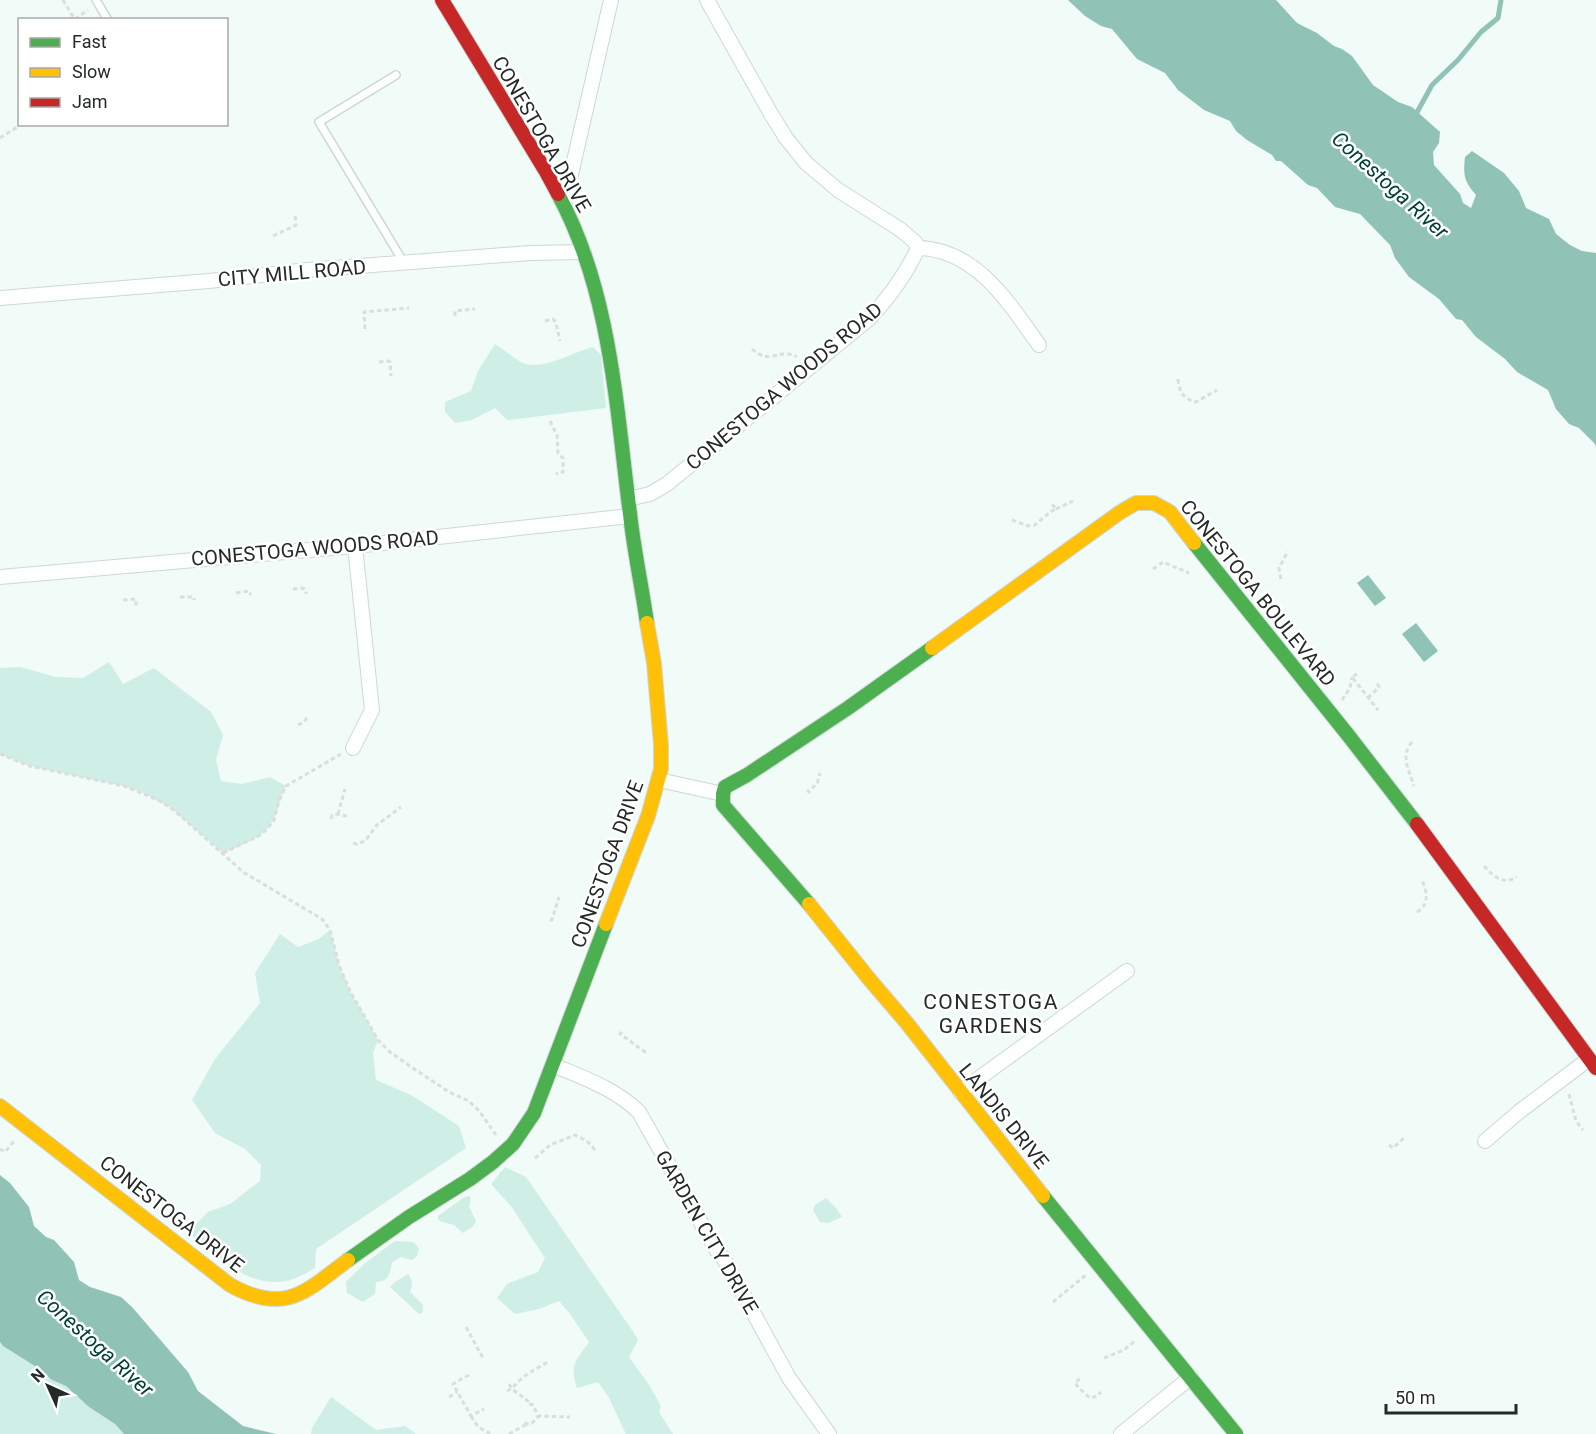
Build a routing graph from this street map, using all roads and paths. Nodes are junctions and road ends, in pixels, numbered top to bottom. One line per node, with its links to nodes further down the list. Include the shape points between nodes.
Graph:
1 (63, 0): 6 (path)
2 (442, 0): 12 (street, CONESTOGA DRIVE)
3 (611, 0): 12 (street)
4 (707, 0): 15 (street, via 771,114 806,163 838,190 901,230)
5 (97, 2): 7 (path); 8 (lane)
6 (74, 18)
7 (76, 18)
8 (107, 18)
9 (396, 75): 17 (lane, via 320,122)
10 (19, 126): 11 (path)
11 (0, 138)
12 (564, 205): 16 (street, CONESTOGA DRIVE)
13 (295, 214): 14 (path, via 296,225)
14 (273, 236)
15 (918, 248): 25 (street, via 945,252 982,274); 28 (street, CONESTOGA WOODS ROAD, via 885,302)
16 (584, 252): 17 (street, CITY MILL ROAD); 34 (street, CONESTOGA DRIVE, via 609,348)
17 (404, 262): 18 (street, CITY MILL ROAD)
18 (0, 298)
19 (409, 308): 23 (path, via 364,312)
20 (475, 309): 21 (path, via 455,311)
21 (455, 316)
22 (545, 321): 24 (path, via 553,319)
23 (365, 328)
24 (560, 340)
25 (1039, 345)
26 (752, 349): 28 (path, via 765,357 793,354)
27 (379, 362): 29 (path, via 390,362)
28 (810, 366): 34 (street, CONESTOGA WOODS ROAD, via 658,491)
29 (391, 376)
30 (1178, 379): 31 (path, via 1179,391 1196,402)
31 (1217, 390)
32 (550, 421): 33 (path, via 557,435 558,453 563,458 563,472)
33 (556, 474)
34 (628, 498): 38 (street, CONESTOGA DRIVE)
35 (1073, 501): 37 (path)
36 (1051, 503): 37 (path)
37 (1056, 509): 39 (path, via 1035,525)
38 (630, 516): 40 (street, CONESTOGA WOODS ROAD); 66 (street, CONESTOGA DRIVE, via 654,663 661,745)
39 (1012, 520)
40 (355, 546): 44 (street, CONESTOGA WOODS ROAD); 63 (street, via 372,710)
41 (1288, 551): 45 (path, via 1279,567)
42 (1153, 570): 43 (path, via 1163,562)
43 (1189, 573)
44 (0, 577)
45 (1281, 579)
46 (294, 589): 48 (path, via 303,588)
47 (236, 593): 49 (path, via 249,591)
48 (306, 594)
49 (250, 595)
50 (180, 597): 52 (path, via 191,596)
51 (123, 600): 53 (path, via 136,599)
52 (194, 600)
53 (136, 608)
54 (1357, 674): 55 (path)
55 (1352, 677): 57 (path); 59 (path, via 1341,702)
56 (1377, 683): 57 (path, via 1378,690)
57 (1368, 698): 58 (path)
58 (1378, 710)
59 (1329, 711): 70 (street, CONESTOGA BOULEVARD, via 1170,512 1154,503 1136,503 848,708 725,787); 86 (street, CONESTOGA BOULEVARD)
60 (308, 716): 61 (path)
61 (298, 725)
62 (1412, 742): 67 (path, via 1405,755)
63 (353, 748): 76 (path, via 286,786 268,828)
64 (0, 754): 76 (path, via 30,766 141,792 171,808)
65 (820, 774): 69 (path)
66 (659, 780): 70 (street); 87 (street, CONESTOGA DRIVE)
67 (1414, 786)
68 (345, 789): 72 (path)
69 (810, 793)
70 (723, 794): 89 (street, LANDIS DRIVE, via 723,805)
71 (401, 807): 75 (path, via 365,840)
72 (338, 814): 73 (path); 74 (path)
73 (350, 817)
74 (330, 819)
75 (353, 843)
76 (223, 853): 97 (path, via 243,872 322,919 330,930 350,991 378,1040 407,1064 469,1101)
77 (1484, 866): 78 (path, via 1503,881)
78 (1517, 877)
79 (1422, 880): 81 (path, via 1427,902)
80 (559, 897): 82 (path)
81 (1417, 912)
82 (550, 920)
83 (1127, 971): 89 (street)
84 (622, 1032): 85 (path)
85 (648, 1054)
86 (1593, 1064): 88 (street)
87 (553, 1065): 97 (street, CONESTOGA DRIVE, via 534,1113); 122 (street, GARDEN CITY DRIVE, via 612,1090 639,1112 789,1377)
88 (1560, 1082): 91 (path, via 1569,1092 1576,1121); 93 (street)
89 (960, 1092): 100 (street, LANDIS DRIVE)
90 (0, 1106): 97 (street, CONESTOGA DRIVE, via 230,1285 247,1295 271,1300 294,1296 312,1286)
91 (1583, 1130)
92 (1405, 1137): 94 (path, via 1393,1148)
93 (1485, 1141)
94 (1389, 1144)
95 (0, 1149): 96 (path)
96 (5, 1152)
97 (505, 1152)
98 (595, 1152): 99 (path, via 575,1135 550,1145)
99 (535, 1158)
100 (1099, 1264): 101 (path); 103 (street, LANDIS DRIVE)
101 (1053, 1302)
102 (466, 1327): 105 (path)
103 (1150, 1328): 104 (path, via 1124,1350); 108 (street, LANDIS DRIVE)
104 (1104, 1358)
105 (484, 1360)
106 (548, 1362): 111 (path)
107 (469, 1375): 113 (path, via 453,1383)
108 (1191, 1377): 123 (street); 124 (street, LANDIS DRIVE)
109 (1080, 1379): 114 (path, via 1075,1382 1090,1398)
110 (509, 1384): 111 (path)
111 (512, 1389): 112 (path); 118 (path)
112 (507, 1391)
113 (457, 1392): 115 (path); 117 (path)
114 (1101, 1392)
115 (449, 1397)
116 (484, 1409): 117 (path)
117 (471, 1416): 120 (path, via 481,1430)
118 (539, 1416): 119 (path); 121 (path)
119 (570, 1417)
120 (492, 1434)
121 (509, 1434)
122 (830, 1434)
123 (1121, 1434)
124 (1236, 1434)

